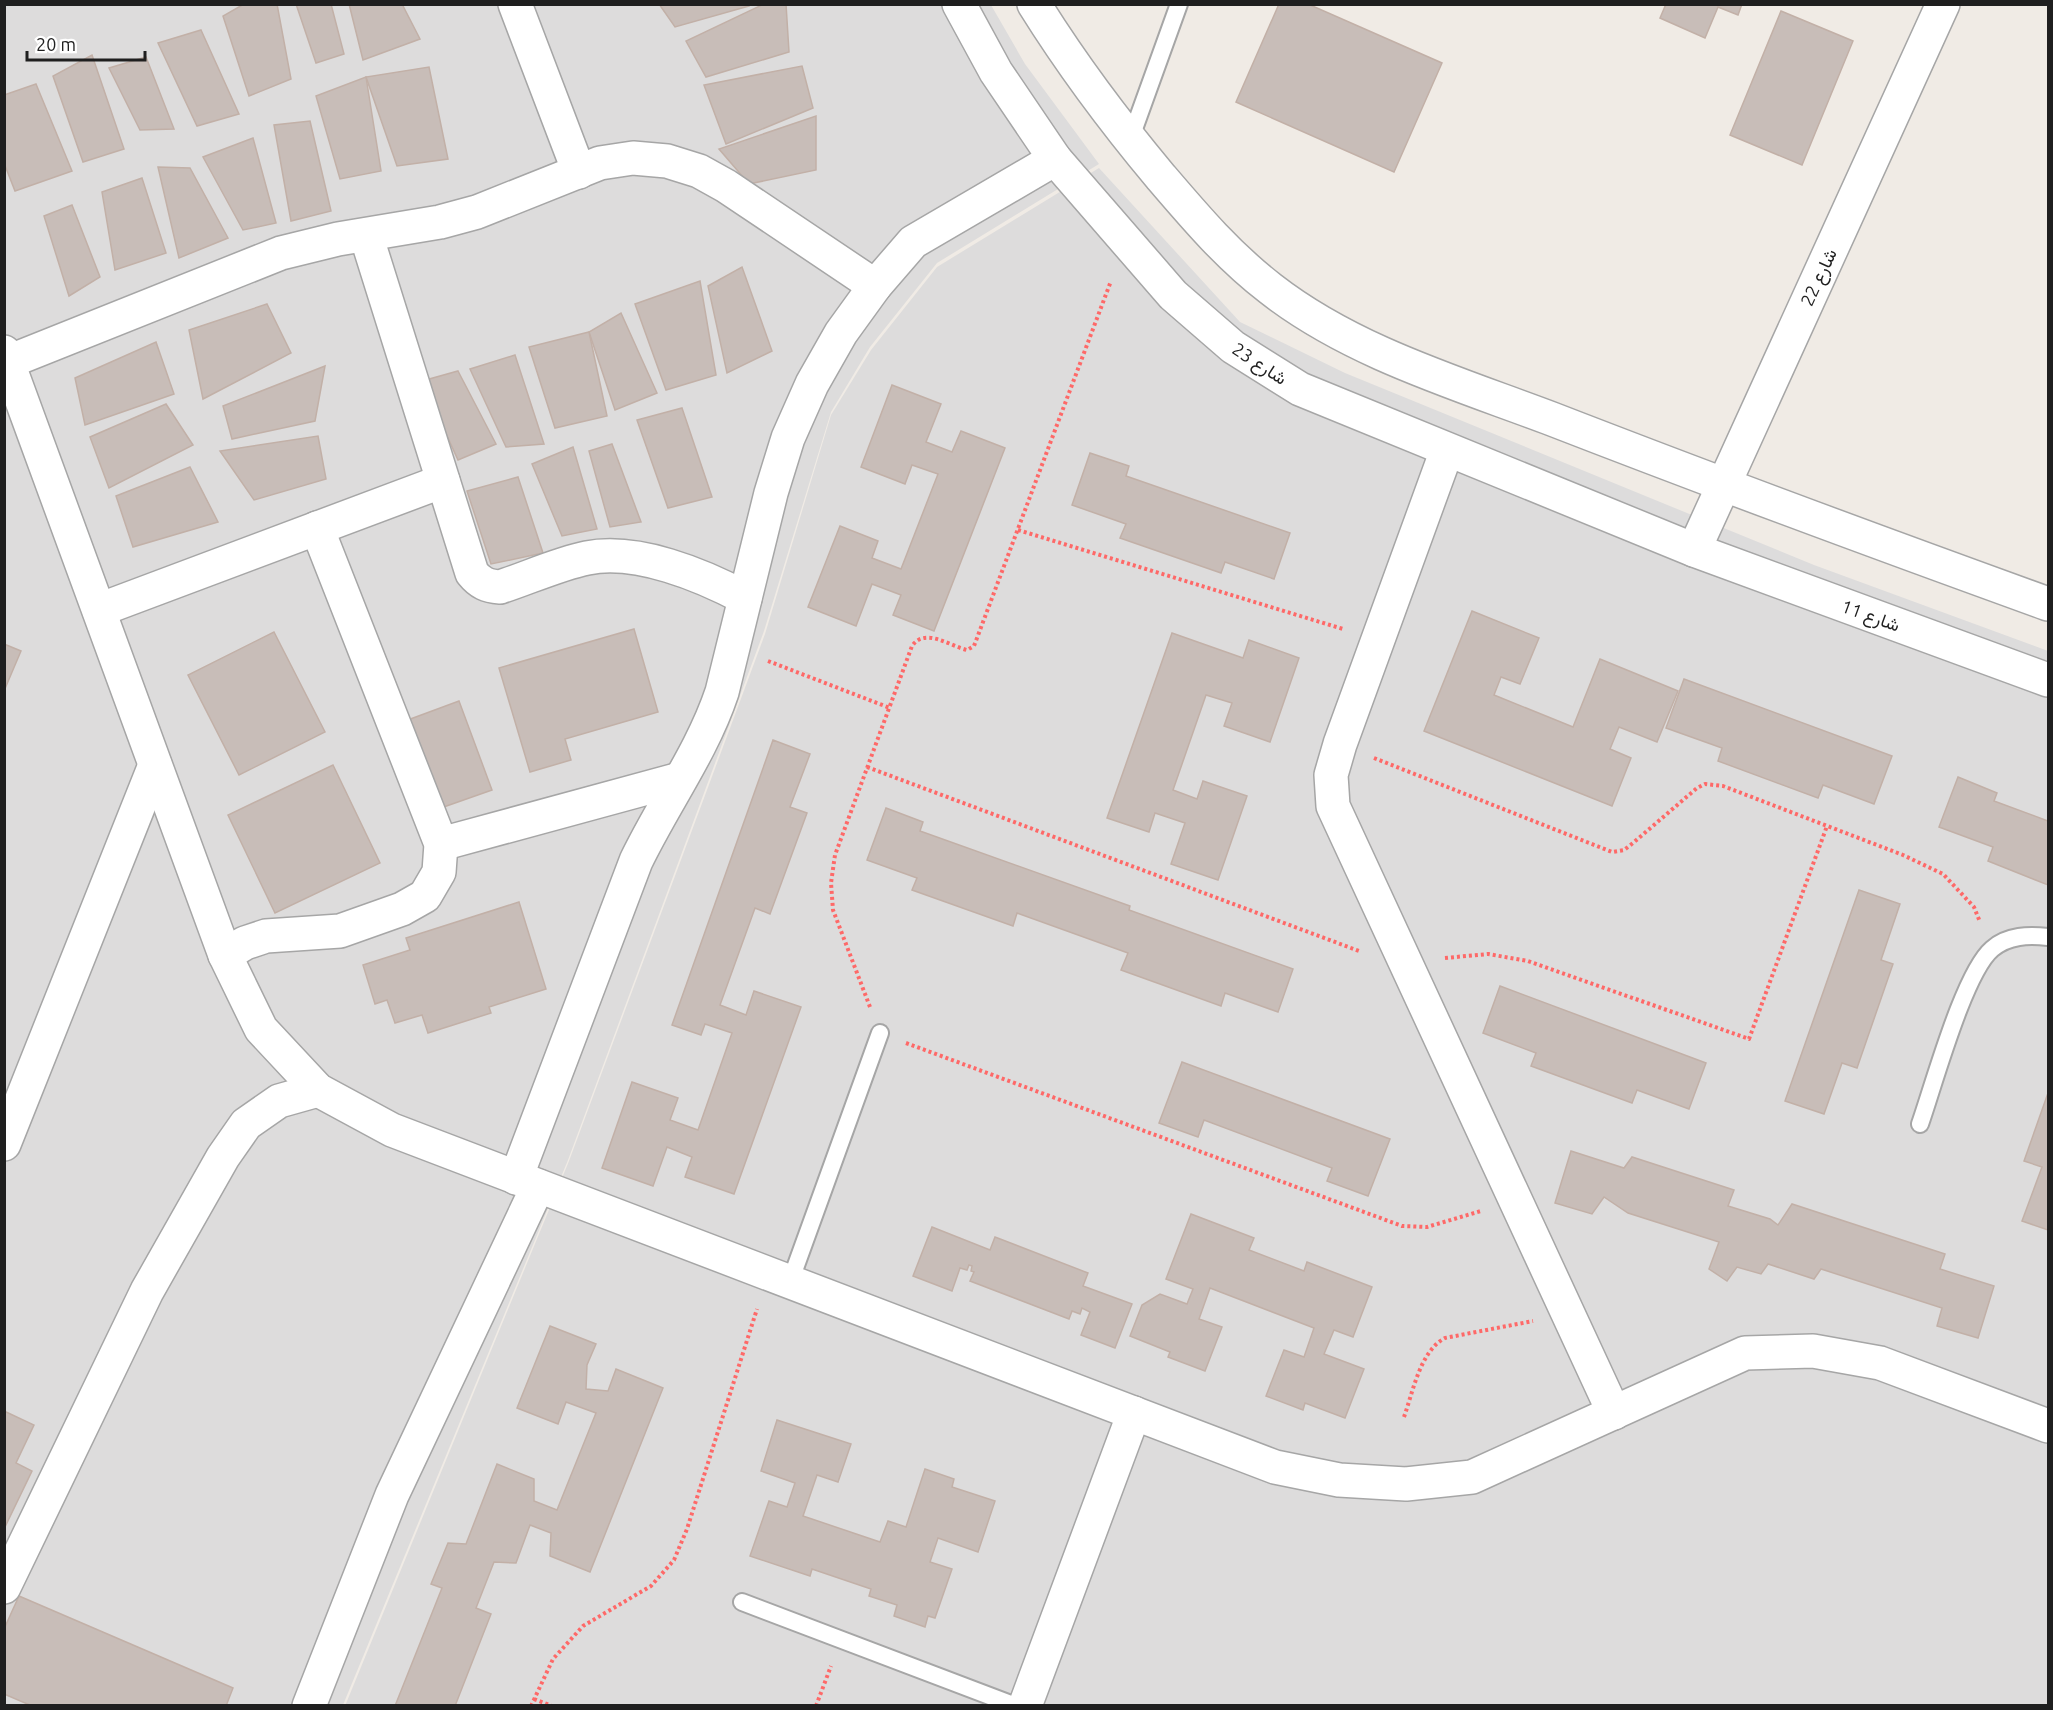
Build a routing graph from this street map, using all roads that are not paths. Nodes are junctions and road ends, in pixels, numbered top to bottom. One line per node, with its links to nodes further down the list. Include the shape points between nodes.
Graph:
1 (515, 4): 8 (street)
2 (959, 4): 7 (street, شارع 23, via 996,72)
3 (1034, 4): 6 (street, via 1067,58)
4 (1179, 4): 6 (lane)
5 (1943, 4): 15 (street, شارع 22)
6 (1130, 140): 15 (street, via 1218,244 1273,290 1334,329 1398,360)
7 (1055, 159): 10 (street, via 914,242); 13 (street, شارع 23, via 1173,295 1233,347 1300,389)
8 (579, 172): 9 (street, via 477,212); 10 (street, via 600,163 633,158 667,161 699,171)
9 (366, 235): 11 (street, via 281,253); 14 (street)
10 (875, 286): 18 (street, via 841,333 788,438)
11 (6, 357): 12 (street)
12 (14, 405): 20 (street)
13 (1447, 450): 17 (street, شارع 23); 34 (street, via 1340,744 1331,775 1333,806)
14 (443, 481): 16 (street); 18 (street, via 472,573 489,586 500,587 589,558 630,558 670,565)
15 (1724, 486): 17 (street, شارع 22); 19 (street)
16 (318, 528): 20 (street); 24 (street)
17 (1694, 550): 21 (street, شارع 11)
18 (745, 598): 23 (street, via 712,723)
19 (2049, 604)
20 (99, 610): 22 (street)
21 (2049, 680)
22 (155, 765): 26 (street); 30 (street)
23 (680, 779): 24 (street); 31 (street, via 636,861)
24 (441, 844): 26 (street, via 439,872 425,896 402,909 340,931 266,936)
25 (2049, 937): 29 (lane, via 2022,934 1992,948 1972,975)
26 (225, 955): 28 (street, via 261,1029)
27 (880, 1033): 32 (lane)
28 (318, 1090): 31 (street, via 392,1130); 36 (street, via 279,1101 246,1124 223,1157 147,1291)
29 (1920, 1124)
30 (6, 1134)
31 (527, 1182): 32 (street); 38 (street, via 392,1495)
32 (779, 1278): 33 (street)
33 (1134, 1413): 34 (street, via 1275,1467 1339,1480 1406,1484 1472,1477); 40 (street)
34 (1614, 1413): 35 (street, via 1746,1353 1813,1351 1880,1363)
35 (2049, 1426)
36 (4, 1587)
37 (742, 1602): 39 (lane)
38 (309, 1706)
39 (1016, 1706)
40 (1025, 1706)

